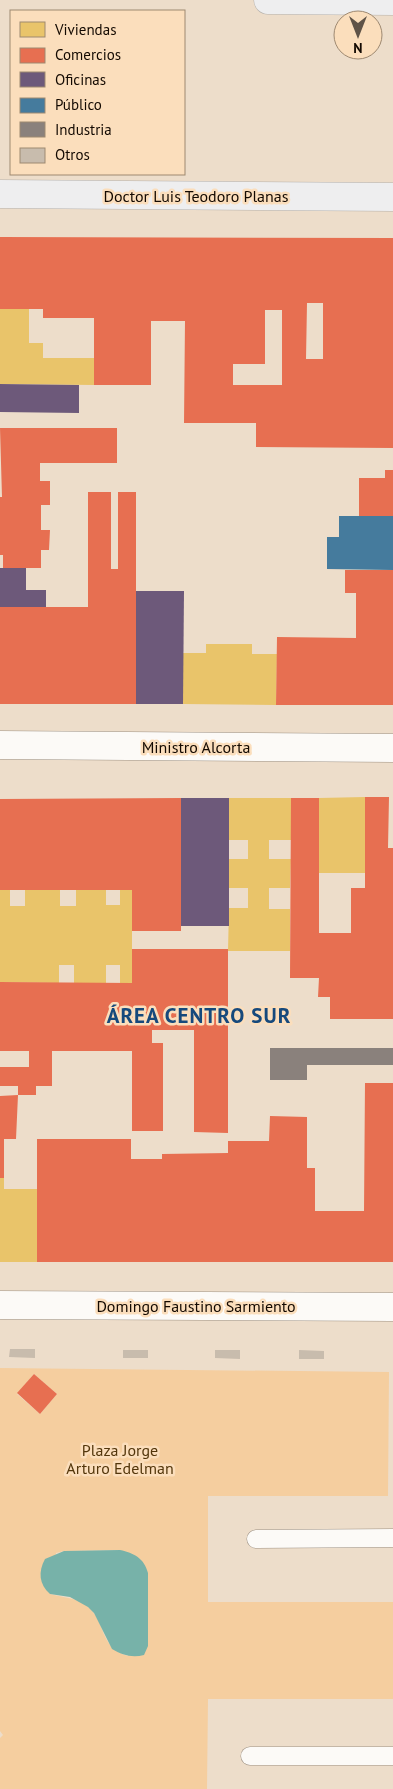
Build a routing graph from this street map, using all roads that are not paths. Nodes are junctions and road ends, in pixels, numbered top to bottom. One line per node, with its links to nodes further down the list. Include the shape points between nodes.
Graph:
1 (268, 0): 2 (highway)
2 (393, 1)
3 (0, 194): 4 (highway, Doctor Luis Teodoro Planas)
4 (393, 197)
5 (0, 746): 6 (street, Ministro Alcorta)
6 (393, 748)
7 (0, 1305): 8 (street, Domingo Faustino Sarmiento)
8 (393, 1306)
9 (393, 1538): 10 (lane)
10 (256, 1539)
11 (250, 1756): 12 (lane)
12 (393, 1756)

